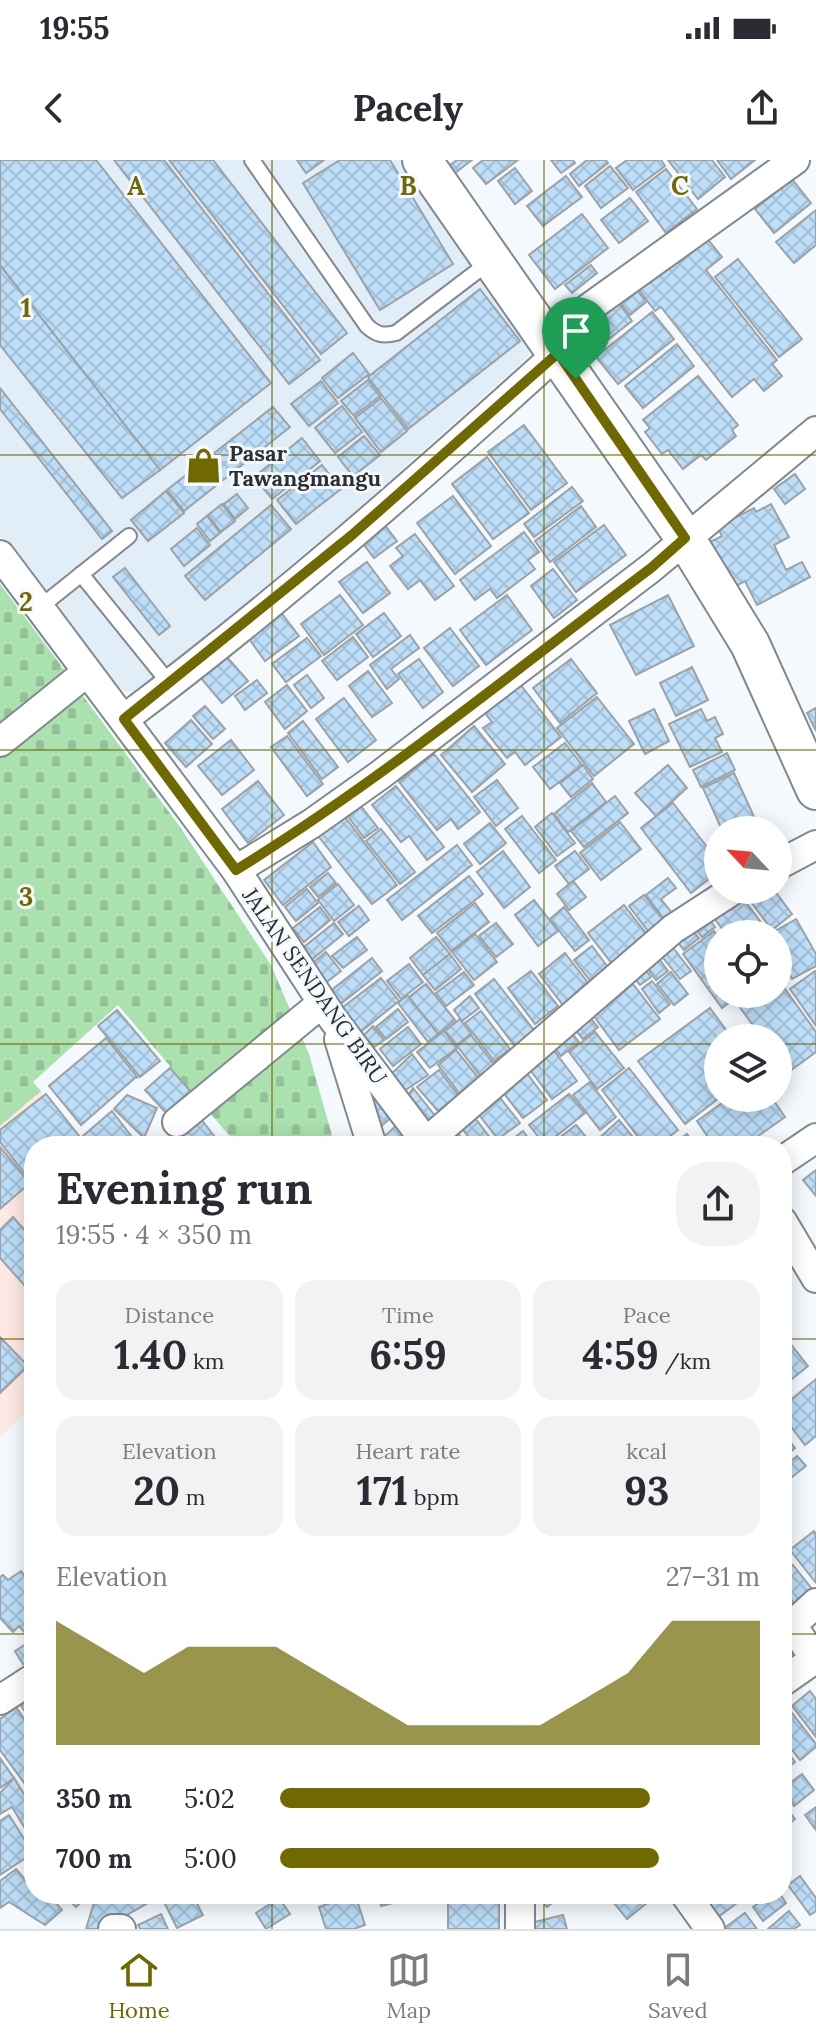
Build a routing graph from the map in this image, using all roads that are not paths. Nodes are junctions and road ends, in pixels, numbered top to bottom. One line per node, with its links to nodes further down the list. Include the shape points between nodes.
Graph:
1 (252, 160): 4 (lane, via 376,333 396,333)
2 (422, 160): 4 (main road)
3 (795, 160): 5 (street)
4 (492, 260): 5 (main road)
5 (553, 346): 8 (main road); 13 (street, via 429,469)
6 (816, 431): 8 (street)
7 (129, 536): 10 (lane)
8 (685, 538): 16 (main road, via 750,644); 19 (street, via 380,775)
9 (0, 555): 11 (street, JALAN SENDANG BIRU)
10 (81, 574): 11 (lane); 13 (lane)
11 (39, 608): 12 (street, JALAN SENDANG BIRU)
12 (87, 672): 14 (street, JALAN SENDANG BIRU); 15 (street)
13 (170, 684): 14 (street)
14 (124, 719): 19 (street, JALAN SENDANG BIRU)
15 (0, 742)
16 (816, 790)
17 (816, 845): 18 (street)
18 (792, 858)
19 (236, 870): 21 (street, JALAN SENDANG BIRU)
20 (711, 904): 25 (street, via 673,929)
21 (327, 1011): 22 (street); 23 (street); 24 (street, JALAN SENDANG BIRU)
22 (177, 1122)
23 (369, 1136)
24 (422, 1136)
25 (437, 1136)
26 (816, 1138): 27 (street)
27 (792, 1154)
28 (792, 1238): 30 (street)
29 (792, 1266): 30 (street)
30 (816, 1279)
31 (816, 1603): 32 (street)
32 (792, 1625)
33 (792, 1625): 34 (street, via 815,1659)
34 (792, 1675)
35 (24, 1684): 36 (street)
36 (0, 1700)
37 (520, 1904): 41 (street)
38 (692, 1904): 42 (street)
39 (113, 1929): 40 (street)
40 (121, 1929)
41 (520, 1929)
42 (710, 1929)

